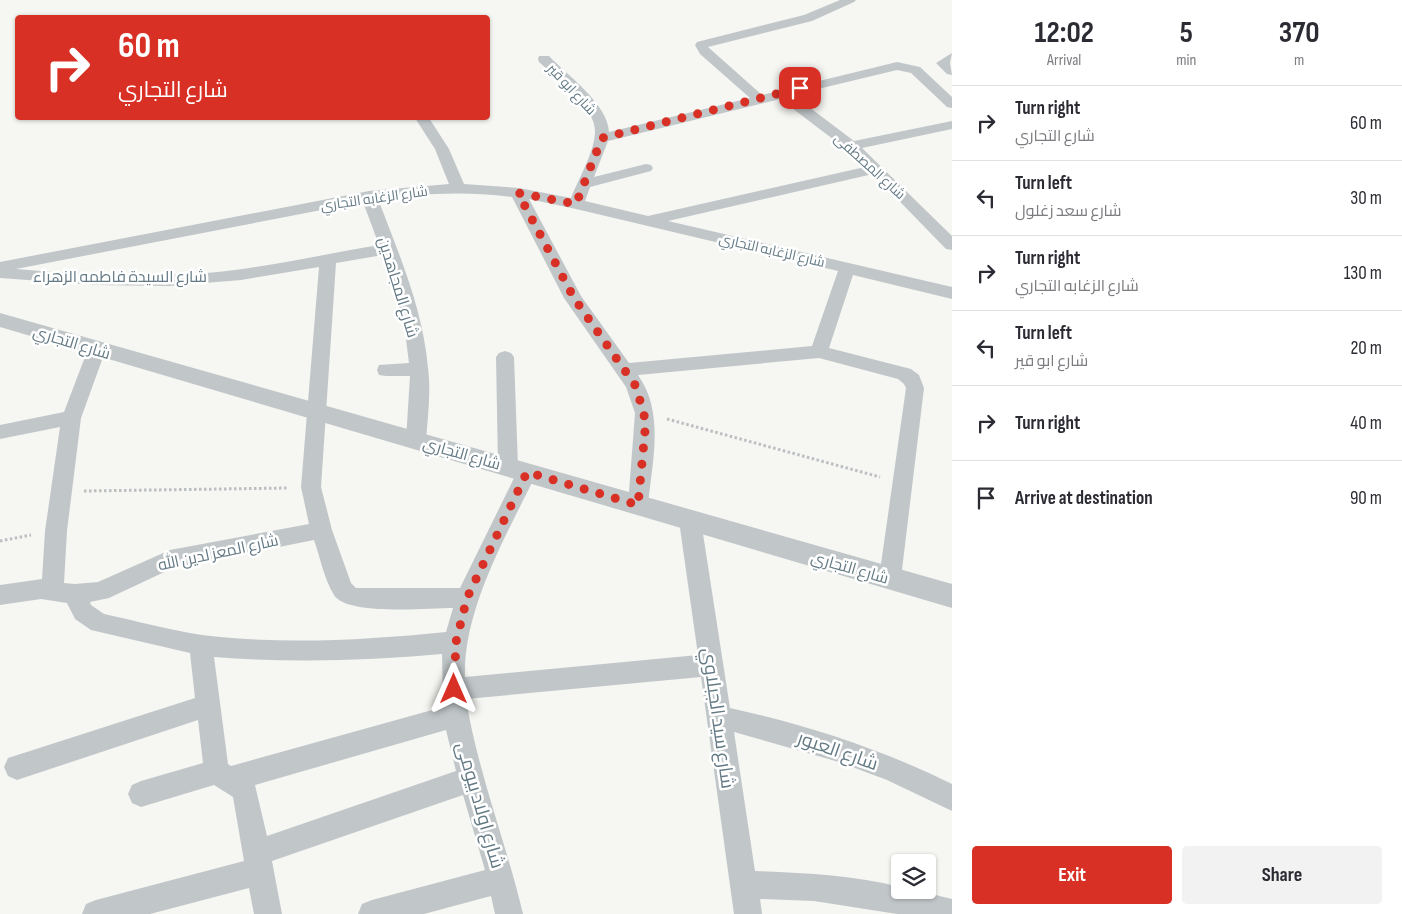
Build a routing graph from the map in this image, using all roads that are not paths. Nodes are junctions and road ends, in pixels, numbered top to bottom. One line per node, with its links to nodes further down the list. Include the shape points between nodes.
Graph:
1 (850, 0): 6 (street, via 808,18 701,45)
2 (952, 57): 4 (street, via 942,63)
3 (544, 60): 10 (street, شارع ابو قير, via 595,111 600,120)
4 (952, 71)
5 (781, 93): 6 (street); 7 (street, via 901,66 915,70); 11 (street, شارع المصطفى)
6 (758, 98): 10 (street)
7 (952, 104)
8 (423, 120): 15 (street, via 442,149)
9 (952, 125): 11 (street)
10 (602, 138): 14 (street)
11 (851, 146): 13 (street, شارع المصطفى)
12 (646, 168): 14 (street)
13 (876, 169): 19 (street); 20 (street, شارع المصطفى)
14 (584, 184): 18 (street)
15 (460, 189): 16 (street, شارع الزغابه التجاري); 17 (street, شارع الزغابه التجاري)
16 (518, 193): 18 (street, شارع الزغابه التجاري); 33 (street, via 574,298)
17 (369, 196): 21 (street, شارع المجاهدين); 23 (street, شارع الزغابه التجاري)
18 (576, 204): 19 (street, شارع الزغابه التجاري)
19 (647, 221): 24 (street, شارع الزغابه التجاري)
20 (950, 240)
21 (388, 249): 22 (street, شارع السيدة فاطمه الزهراء); 31 (street, شارع المجاهدين, via 410,317)
22 (328, 259): 25 (street, شارع السيدة فاطمه الزهراء, via 194,279 96,280); 34 (street)
23 (0, 266)
24 (847, 268): 26 (street, شارع الزغابه التجاري); 29 (street)
25 (0, 273)
26 (952, 293)
27 (2, 323): 28 (street, شارع التجاري)
28 (97, 350): 34 (street, شارع التجاري); 35 (street)
29 (819, 352): 33 (street); 42 (street, via 904,374 912,380 915,388)
30 (505, 357): 38 (street)
31 (420, 369): 32 (street); 37 (street, شارع المجاهدين)
32 (386, 370)
33 (626, 370): 39 (street, via 635,385 644,413)
34 (317, 412): 37 (street, شارع التجاري); 41 (street, via 311,487)
35 (71, 418): 36 (street); 43 (street, via 56,531)
36 (0, 432)
37 (416, 440): 38 (street, شارع التجاري)
38 (517, 469): 39 (street, شارع التجاري); 47 (street, شارع اولاد بيومى)
39 (638, 505): 40 (street, شارع التجاري)
40 (690, 521): 42 (street, شارع التجاري); 50 (street, شارع سيد الجبلاوي)
41 (321, 530): 44 (street, شارع المعز لدين الله, via 170,559 101,592); 47 (street, via 342,589 349,596 361,600)
42 (890, 578): 46 (street, شارع التجاري)
43 (52, 590): 44 (street, شارع المعز لدين الله); 45 (street, شارع المعز لدين الله, via 29,589)
44 (75, 594): 49 (street, via 83,612 99,623)
45 (0, 595)
46 (952, 596)
47 (467, 598): 48 (street, شارع اولاد بيومى)
48 (456, 642): 49 (street, via 328,650 264,650); 51 (street, شارع اولاد بيومى)
49 (201, 645): 52 (street)
50 (712, 665): 51 (street); 54 (street, شارع سيد الجبلاوي)
51 (454, 689): 53 (street, شارع اولاد بيومى)
52 (208, 705): 55 (street); 56 (street)
53 (456, 715): 56 (street); 57 (street, شارع اولاد بيومى)
54 (720, 717): 59 (street, شارع العبور, via 829,745); 62 (street, شارع سيد الجبلاوي)
55 (17, 766)
56 (224, 776): 58 (street); 60 (street, via 245,791)
57 (472, 779): 60 (street); 61 (street, شارع اولاد بيومى)
58 (142, 794)
59 (952, 798)
60 (258, 862): 64 (street); 65 (street)
61 (502, 879): 66 (street); 67 (street, شارع اولاد بيومى)
62 (743, 884): 63 (street, via 814,887 885,897); 68 (street, شارع سيد الجبلاوي)
63 (952, 913)
64 (96, 914)
65 (268, 914)
66 (372, 914)
67 (509, 914)
68 (748, 914)

